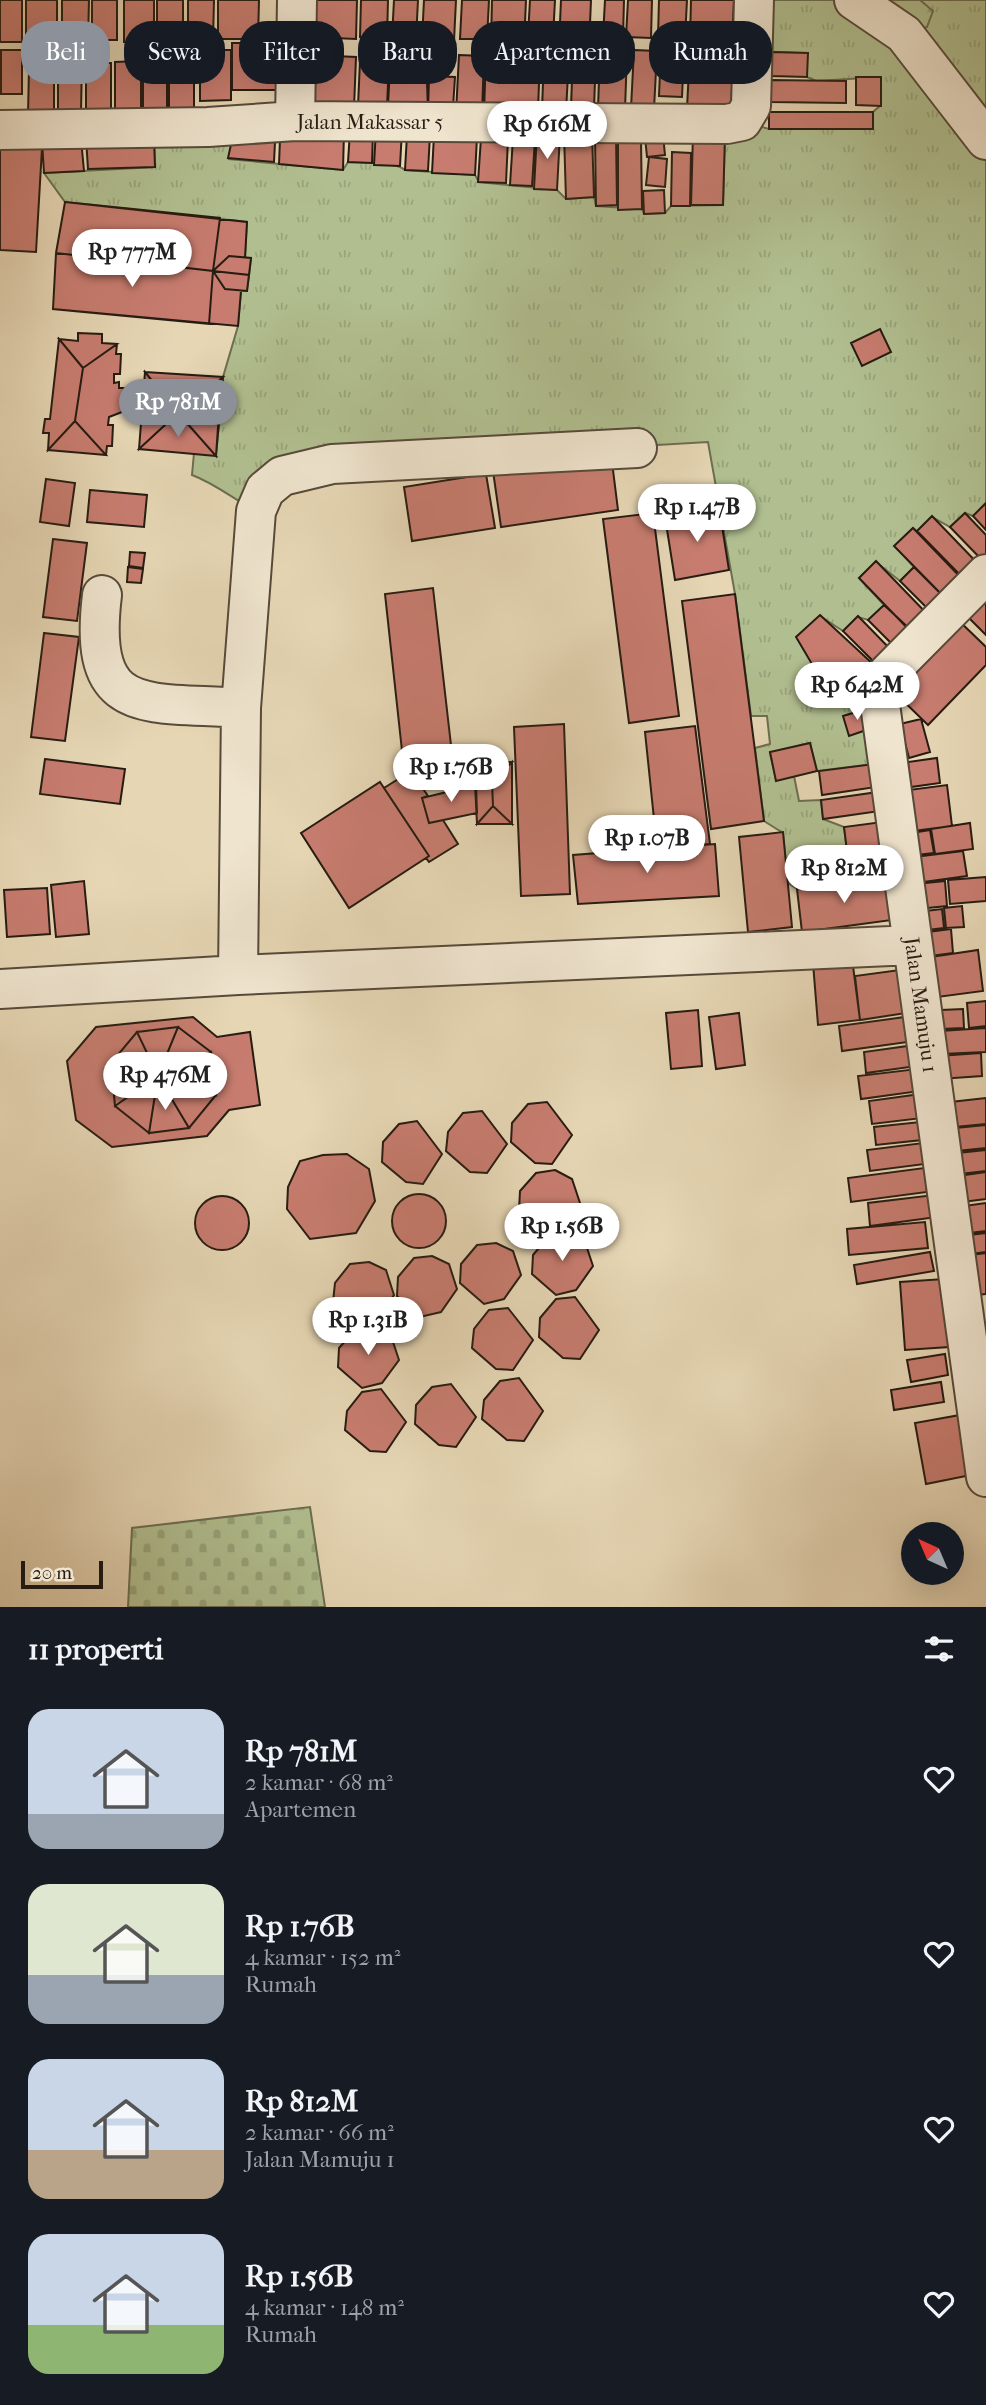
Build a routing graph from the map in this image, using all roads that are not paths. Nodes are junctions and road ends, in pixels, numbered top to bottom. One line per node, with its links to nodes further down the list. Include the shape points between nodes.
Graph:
1 (297, 0): 4 (street)
2 (754, 0): 4 (street, Jalan Makassar 5, via 751,106 742,121)
3 (854, 0): 6 (street, via 904,34)
4 (295, 121): 5 (street, Jalan Makassar 5)
5 (0, 130)
6 (986, 140)
7 (637, 448): 10 (street, via 331,464 282,477 265,490 256,511)
8 (986, 575): 11 (street, Jalan Mamuju 1, via 913,645 881,686)
9 (102, 596): 10 (street, via 100,658 112,684 132,698)
10 (241, 708): 12 (street)
11 (913, 945): 12 (street); 14 (street, Jalan Mamuju 1)
12 (237, 975): 13 (street)
13 (0, 989)
14 (974, 1314): 15 (street, Jalan Mamuju 1)
15 (986, 1477)

